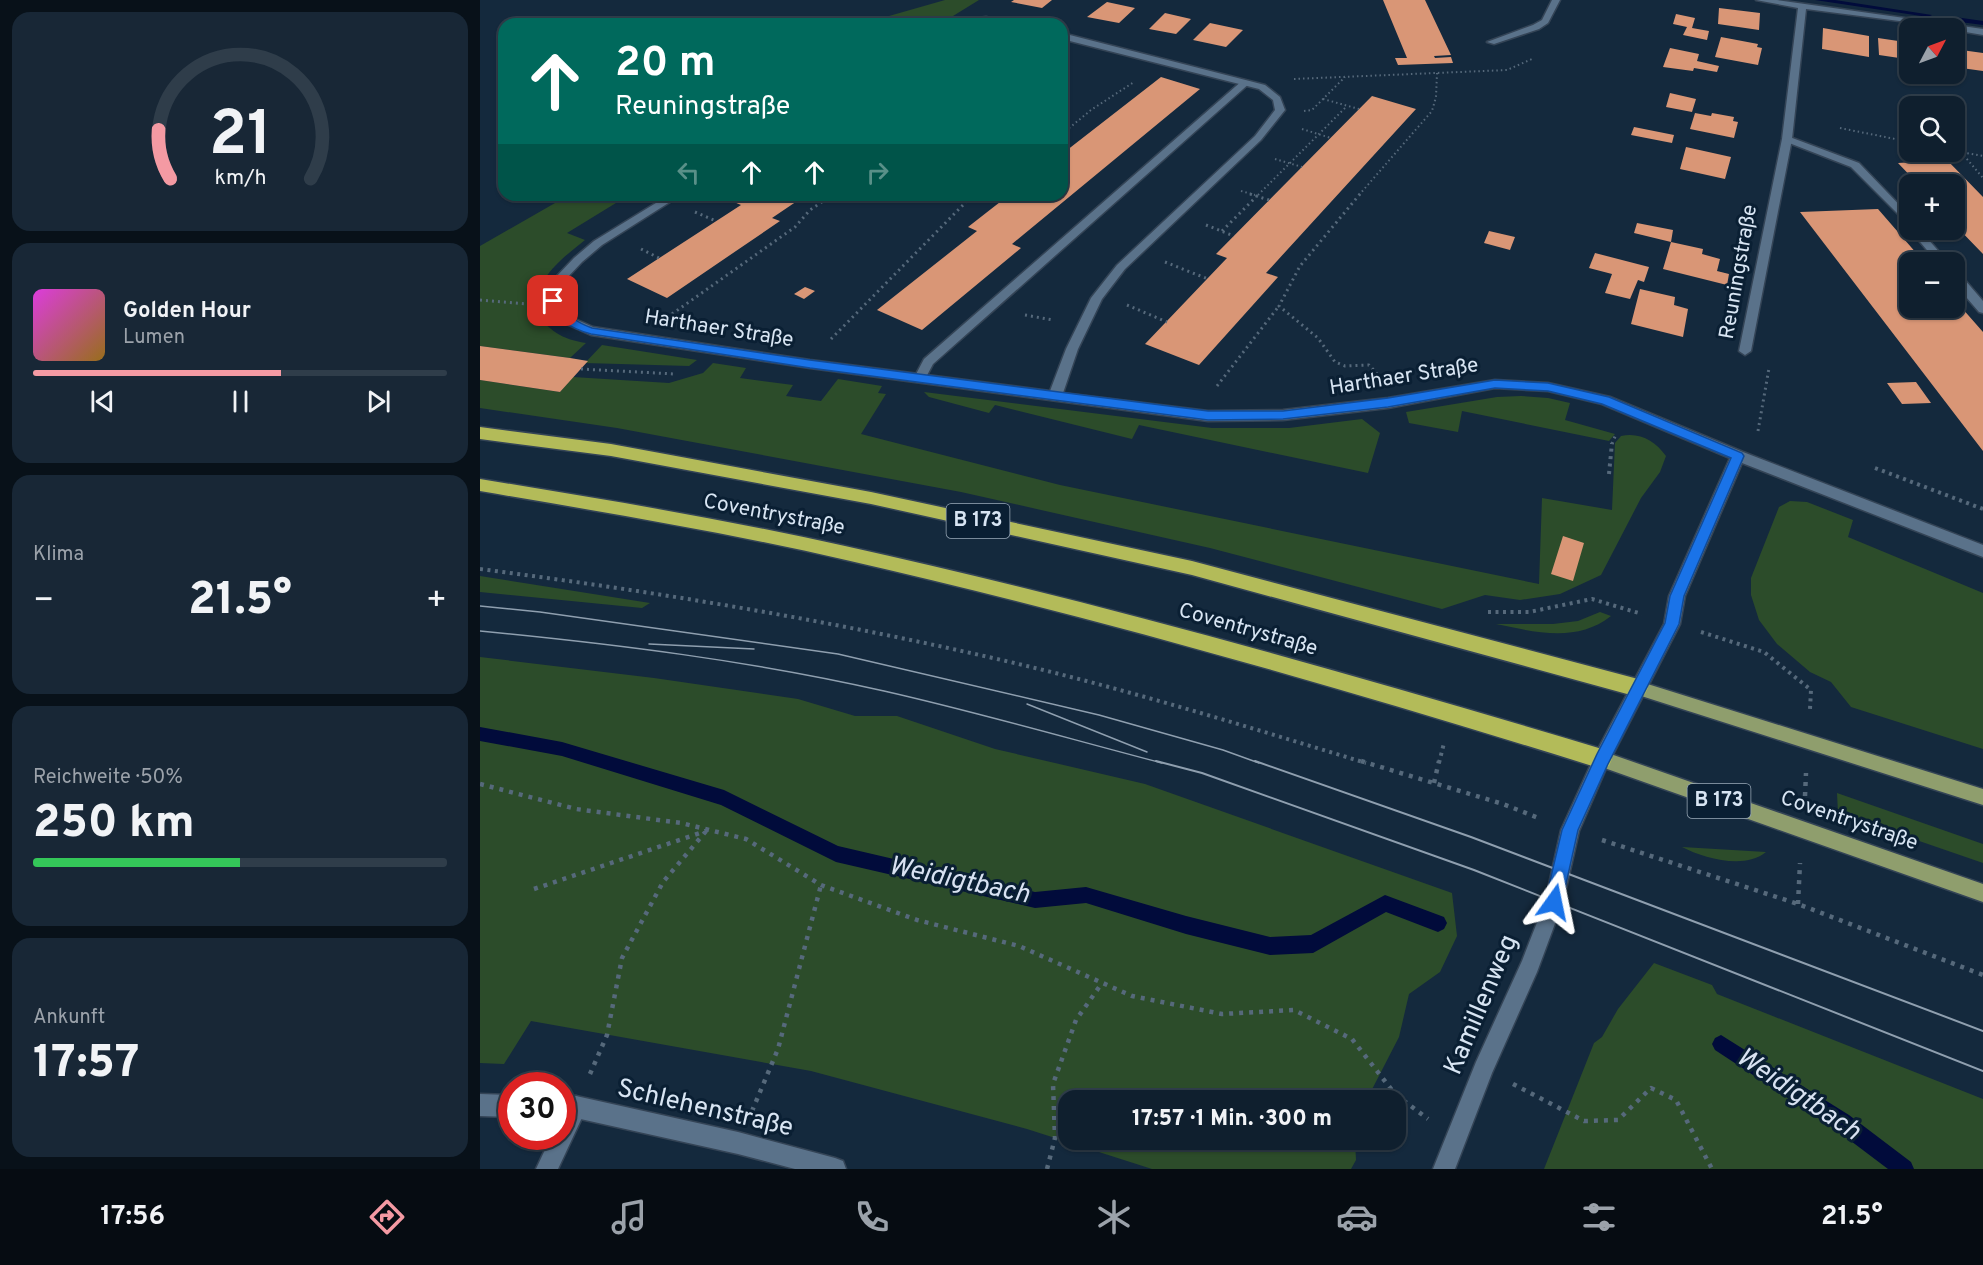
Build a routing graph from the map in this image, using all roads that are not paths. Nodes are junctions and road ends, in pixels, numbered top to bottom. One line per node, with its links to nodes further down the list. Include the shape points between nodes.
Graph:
1 (1557, 0): 6 (street, via 1545,21 1536,27)
2 (1760, 0): 3 (street)
3 (1802, 6): 4 (street); 8 (street, Reuningstraße)
4 (1983, 32)
5 (1068, 38): 7 (street)
6 (1491, 42)
7 (1246, 82): 16 (street, via 928,362); 17 (street, via 1262,87 1277,99 1280,110 1274,120 1121,267 1097,298)
8 (1787, 139): 10 (street, via 1855,165); 15 (street, Reuningstraße)
9 (666, 201): 16 (street, Harthaer Straße, via 598,243 561,278 553,301 572,324 591,331)
10 (1899, 211)
11 (1924, 240): 12 (street)
12 (1935, 252)
13 (1965, 288): 14 (street)
14 (1983, 309)
15 (1745, 351)
16 (920, 378): 17 (street, Harthaer Straße)
17 (1055, 396): 19 (street, Harthaer Straße, via 1208,416 1283,415 1388,403 1495,384 1548,387 1605,400)
18 (480, 433): 22 (highway, Coventrystraße / B 173, via 611,450 917,508 1192,568)
19 (1738, 456): 21 (street, Harthaer Straße); 22 (street, via 1677,596 1672,624)
20 (480, 485): 23 (highway, Coventrystraße / B 173, via 879,561 1169,633)
21 (1983, 551)
22 (1638, 688): 23 (street); 24 (main road, Coventrystraße / B 173)
23 (1602, 759): 25 (main road, Coventrystraße / B 173); 33 (street, Kamillenweg, via 1570,830 1554,902 1530,965)
24 (1983, 797)
25 (1983, 893)
26 (480, 1105): 27 (street)
27 (498, 1106)
28 (576, 1108): 30 (street, Schlehenstraße, via 738,1143)
29 (556, 1150): 31 (street)
30 (790, 1163): 32 (street, Schlehenstraße)
31 (547, 1169)
32 (835, 1169)
33 (1444, 1169)

